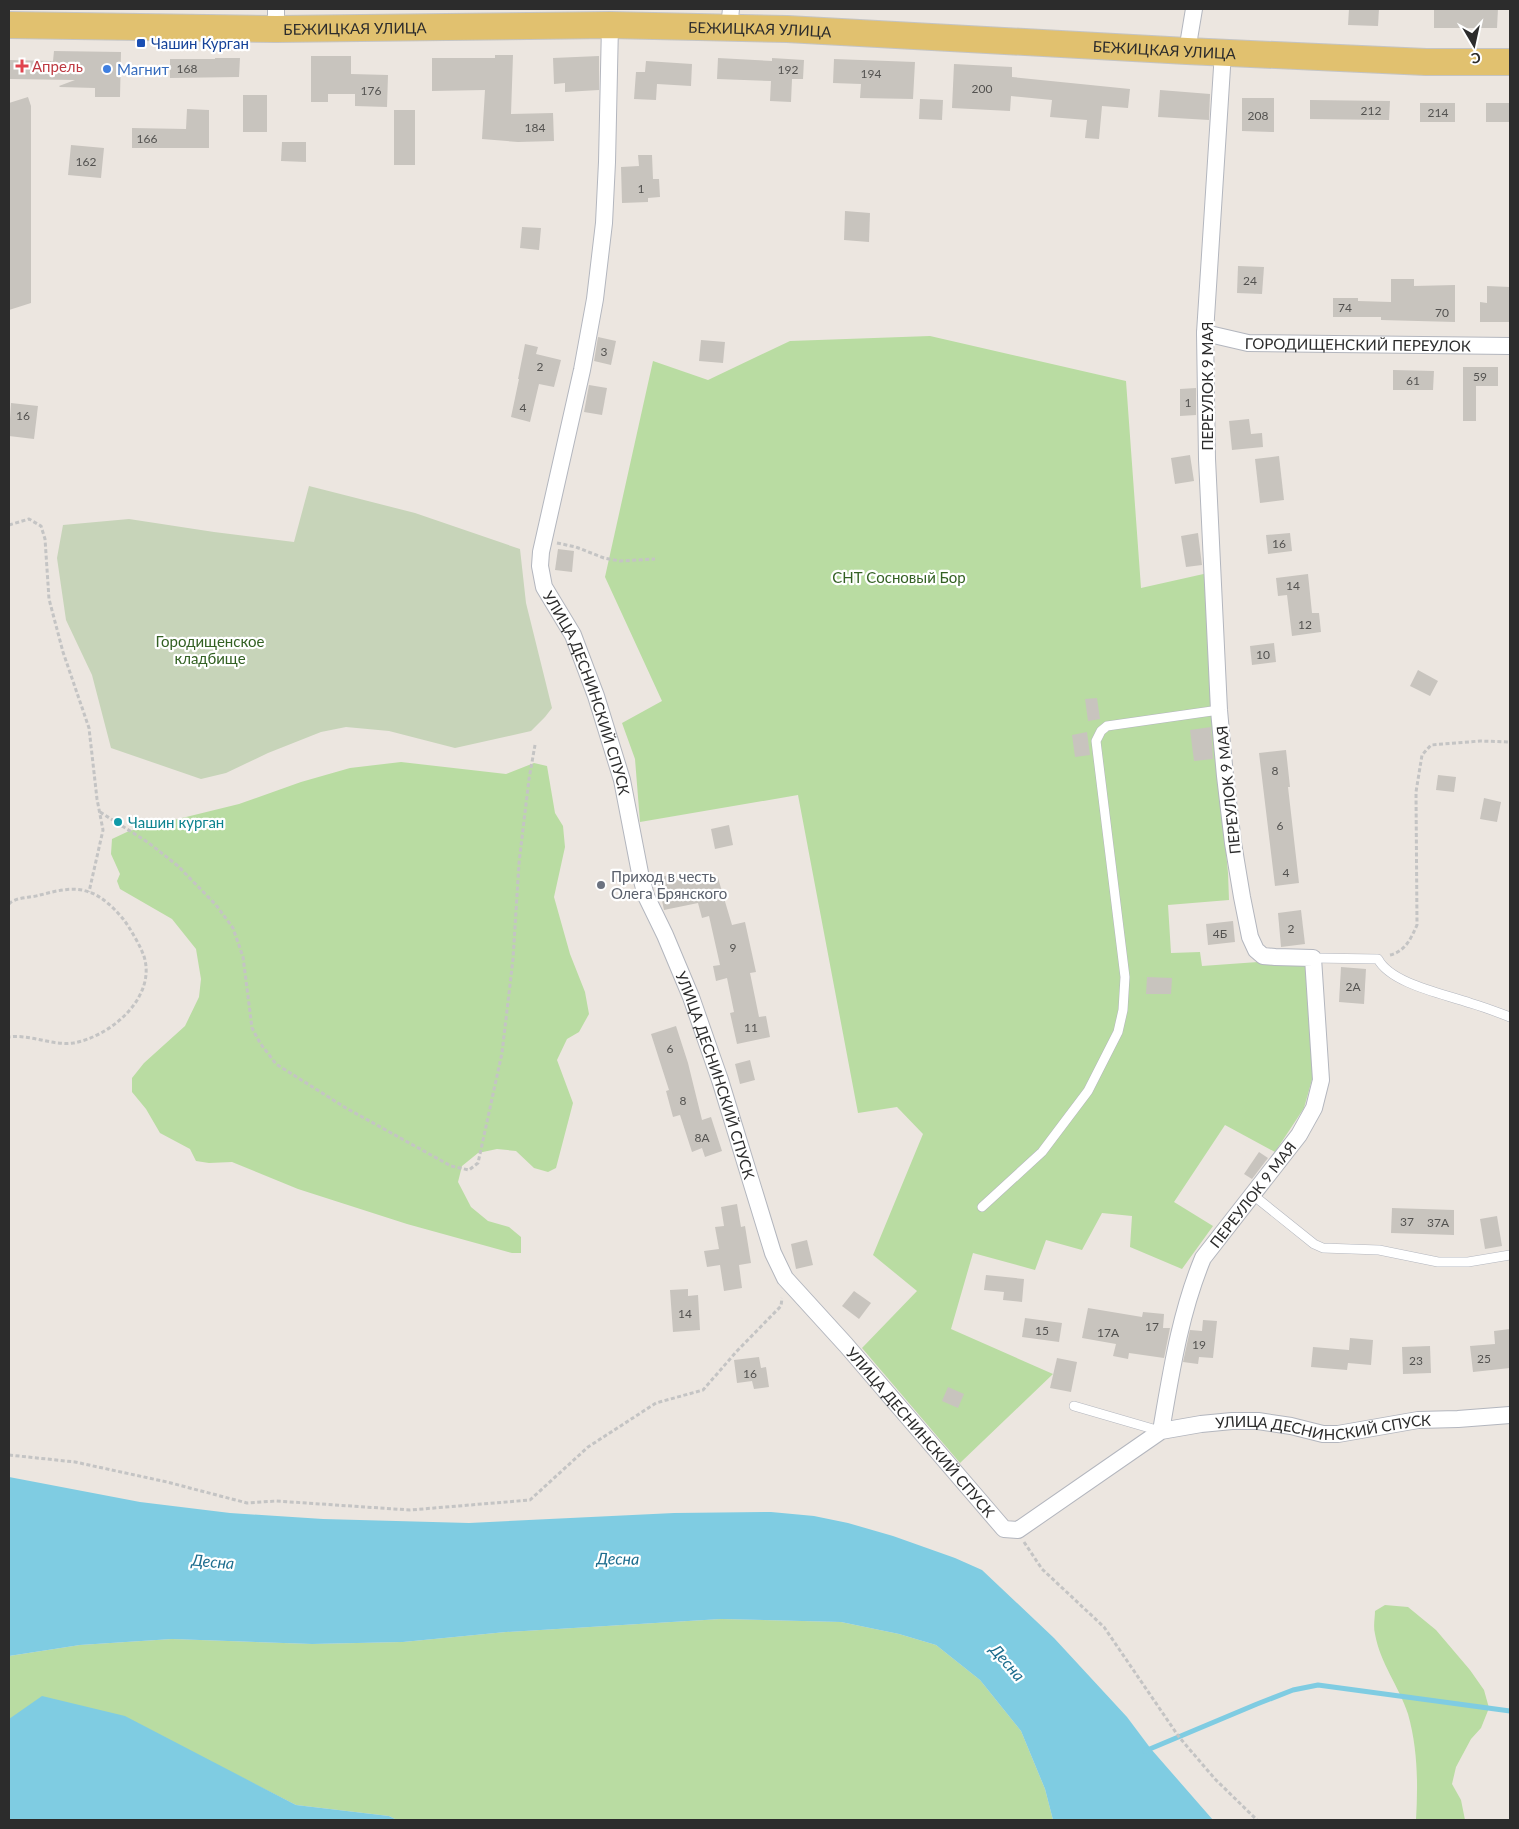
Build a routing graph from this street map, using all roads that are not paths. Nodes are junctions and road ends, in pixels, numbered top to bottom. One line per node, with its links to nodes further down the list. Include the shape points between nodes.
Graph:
1 (1194, 9): 6 (street)
2 (730, 18): 5 (main road, БЕЖИЦКАЯ УЛИЦА); 6 (main road, БЕЖИЦКАЯ УЛИЦА, via 797,29)
3 (276, 19): 4 (main road, БЕЖИЦКАЯ УЛИЦА); 5 (main road, БЕЖИЦКАЯ УЛИЦА)
4 (9, 25)
5 (610, 25): 19 (street, УЛИЦА ДЕСНИНСКИЙ СПУСК, via 604,223 582,370 540,566 544,587 573,634 596,696 622,780 646,896 665,934 720,1080 773,1253 785,1278 1004,1529 1018,1530)
6 (1187, 51): 7 (main road, БЕЖИЦКАЯ УЛИЦА)
7 (1223, 52): 8 (main road, БЕЖИЦКАЯ УЛИЦА, via 1426,62); 9 (street, ПЕРЕУЛОК 9 МАЯ)
8 (1510, 62)
9 (1205, 333): 10 (street, ГОРОДИЩЕНСКИЙ ПЕРЕУЛОК, via 1248,342); 11 (street, ПЕРЕУЛОК 9 МАЯ, via 1207,459)
10 (1510, 346)
11 (1219, 710): 12 (street, ПЕРЕУЛОК 9 МАЯ, via 1233,843 1250,937 1256,950 1264,956); 15 (lane, via 1107,726 1101,731 1096,742 1125,977 1118,1032 1088,1091 1042,1152)
12 (1313, 958): 13 (lane, via 1378,960 1398,977 1426,990); 14 (street, ПЕРЕУЛОК 9 МАЯ, via 1321,1080 1314,1108 1299,1135)
13 (1510, 1017)
14 (1253, 1195): 16 (lane, via 1314,1244 1324,1248 1379,1250 1438,1262 1468,1262); 19 (street, ПЕРЕУЛОК 9 МАЯ, via 1203,1258 1193,1282)
15 (982, 1207)
16 (1510, 1255)
17 (1074, 1406): 19 (lane)
18 (1510, 1415): 19 (street, УЛИЦА ДЕСНИНСКИЙ СПУСК, via 1418,1420 1338,1434 1250,1421)
19 (1160, 1431)

